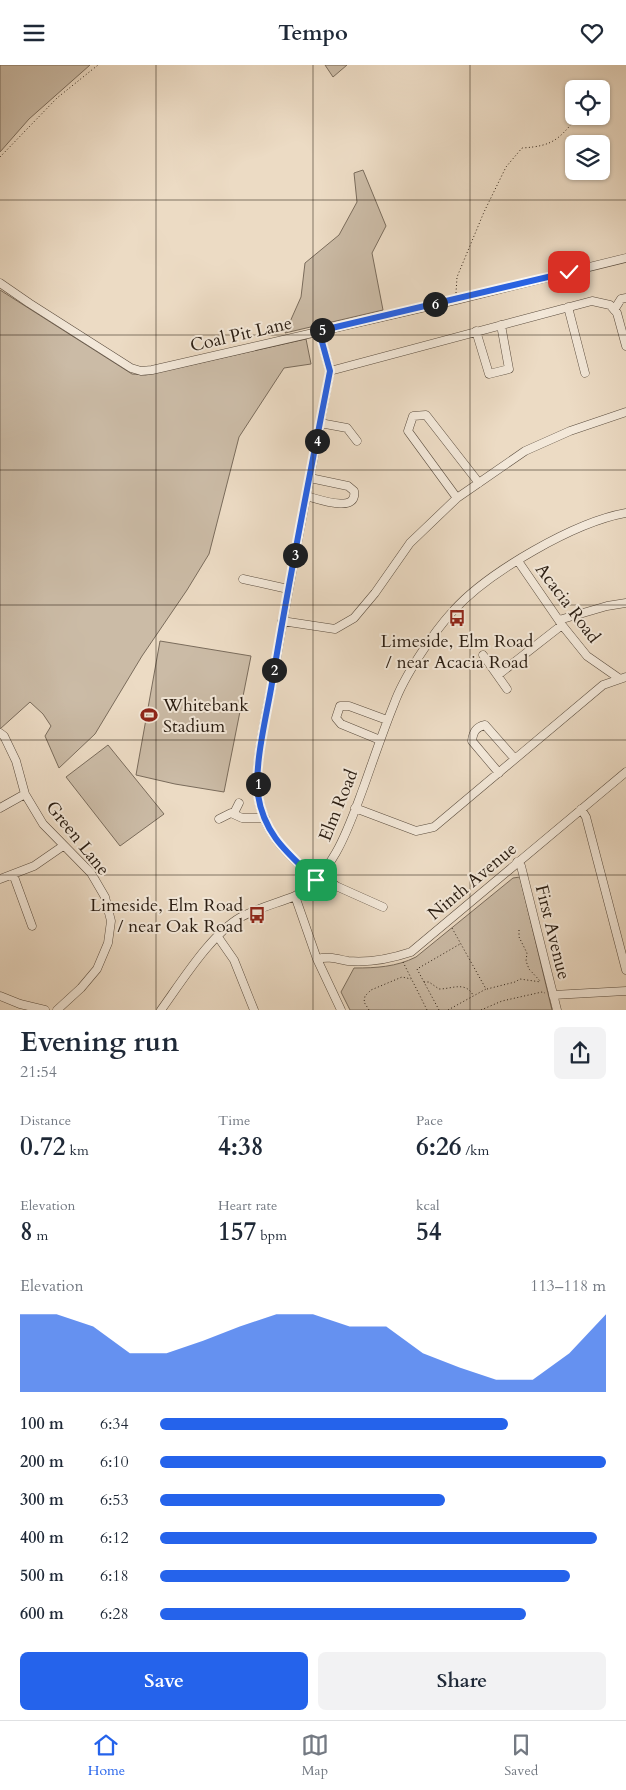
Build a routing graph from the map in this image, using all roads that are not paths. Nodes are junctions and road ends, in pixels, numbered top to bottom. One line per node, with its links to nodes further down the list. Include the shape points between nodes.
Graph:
1 (626, 258): 7 (street, Coal Pit Lane)
2 (0, 283): 7 (street, Coal Pit Lane, via 131,368 141,371)
3 (626, 298): 5 (street, via 621,299)
4 (568, 307): 5 (street, via 592,301 610,305); 6 (street); 11 (street)
5 (614, 310): 9 (street)
6 (500, 325): 8 (street); 8 (street, via 509,369 489,374)
7 (319, 331): 10 (street)
8 (476, 331): 10 (street)
9 (626, 342)
10 (330, 371): 13 (street)
11 (585, 373)
12 (626, 412): 16 (street, via 525,451)
13 (320, 423): 14 (street, via 346,428); 15 (street)
14 (357, 441)
15 (310, 478): 17 (street); 17 (street, via 348,486 355,497 345,505)
16 (479, 483): 18 (street); 18 (street, via 426,415 413,416 408,431)
17 (306, 496): 22 (street)
18 (457, 498): 24 (street, via 410,543 354,618 336,629)
19 (626, 513): 20 (street, Elm Road, via 566,533)
20 (518, 561): 25 (street, Acacia Road); 30 (street, Elm Road, via 486,581 453,611 420,654 394,701)
21 (243, 579): 22 (street)
22 (288, 589): 24 (street)
23 (626, 603): 25 (street)
24 (282, 621): 43 (street, via 259,765 258,795)
25 (561, 622): 27 (street); 28 (street, Acacia Road, via 587,656)
26 (483, 655): 27 (street)
27 (498, 675): 29 (street)
28 (623, 678): 33 (street, via 603,685)
29 (507, 689)
30 (387, 721): 32 (street, Elm Road); 32 (street, via 349,706 340,706 336,718 341,724)
31 (0, 733): 36 (street, Green Lane, via 16,761)
32 (380, 740): 39 (street, Elm Road)
33 (515, 759): 35 (street); 35 (street, via 485,725 479,726 472,741)
34 (626, 772): 40 (street, Ninth Avenue)
35 (498, 773): 39 (street, via 434,827 416,831)
36 (25, 794): 38 (street); 44 (street, Green Lane, via 43,824)
37 (238, 803): 41 (street)
38 (0, 807)
39 (355, 808): 47 (street, Elm Road, via 345,837)
40 (581, 809): 45 (street, Ninth Avenue); 54 (street, via 586,817)
41 (234, 813): 42 (street); 43 (street, via 242,818)
42 (219, 819)
43 (265, 819): 47 (street, via 268,829 284,850)
44 (63, 846): 46 (street, via 34,866); 59 (street, Green Lane, via 91,873 105,897 111,921 108,943 97,969)
45 (517, 862): 53 (street, Ninth Avenue, via 411,952 373,961 348,961 327,956); 56 (street, First Avenue, via 521,867)
46 (13, 874): 48 (street); 51 (street)
47 (319, 877): 49 (street, Elm Road); 50 (street)
48 (0, 879)
49 (296, 896): 52 (street, Elm Road, via 242,917); 53 (street)
50 (383, 907)
51 (32, 926)
52 (218, 937): 60 (street, Elm Road, via 196,961); 61 (street, via 234,960)
53 (317, 959): 62 (street)
54 (626, 971)
55 (626, 991): 56 (street)
56 (553, 995): 63 (street, First Avenue)
57 (0, 996): 58 (street, via 20,1005)
58 (44, 1010)
59 (57, 1010)
60 (161, 1010)
61 (254, 1010)
62 (341, 1010)
63 (556, 1010)

